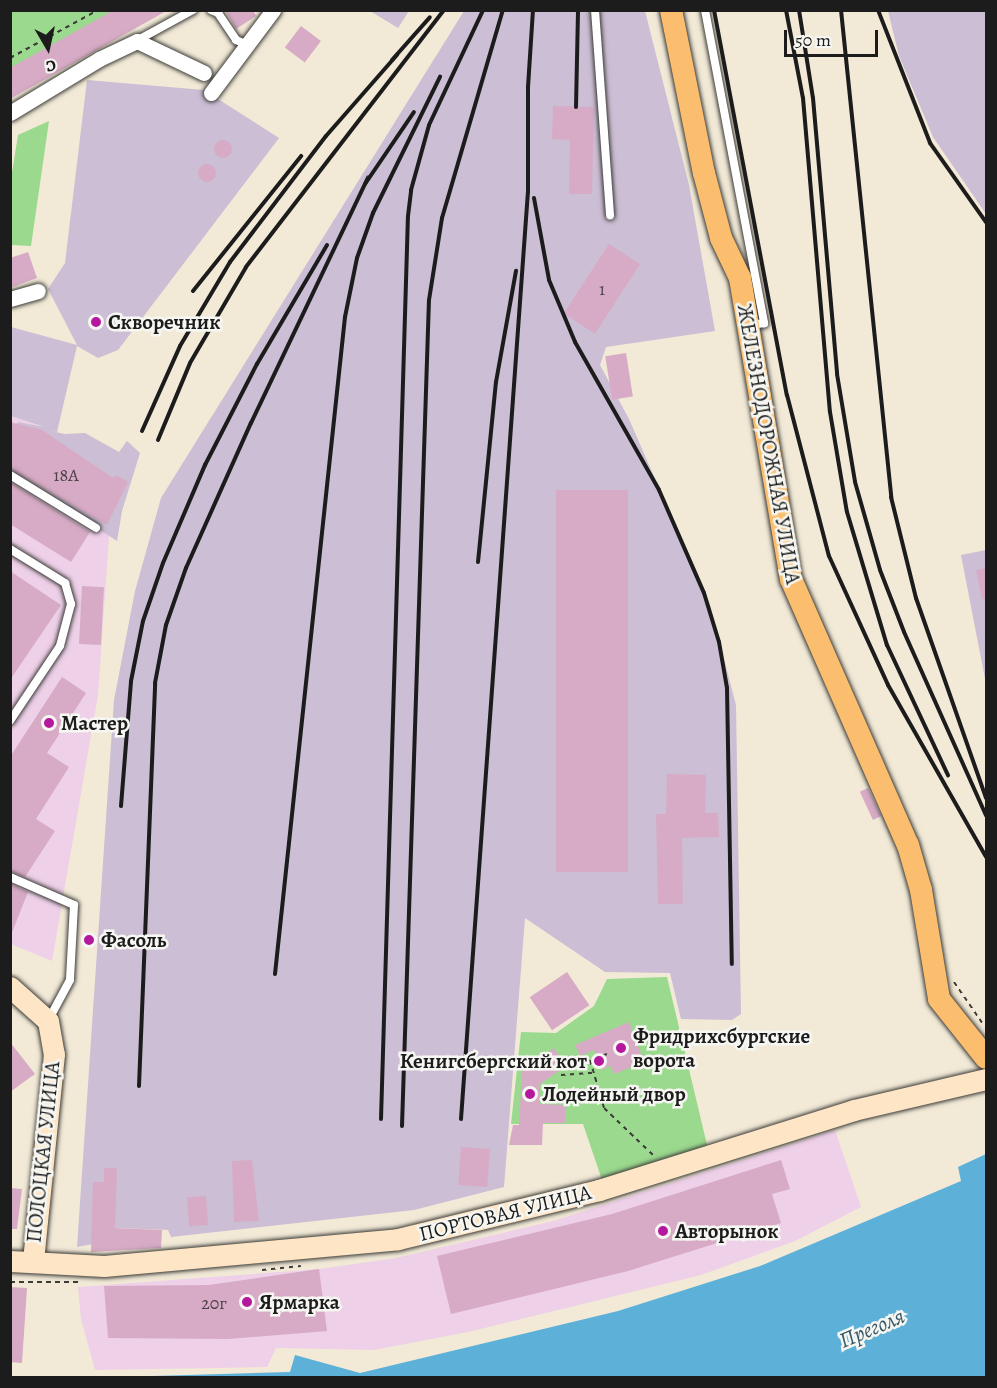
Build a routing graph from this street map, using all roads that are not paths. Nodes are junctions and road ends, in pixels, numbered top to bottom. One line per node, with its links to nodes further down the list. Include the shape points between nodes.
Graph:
1 (193, 10): 7 (lane)
2 (211, 10): 8 (lane, via 218,13 236,39)
3 (273, 10): 8 (street)
4 (595, 10): 12 (lane)
5 (672, 10): 15 (main road, ЖЕЛЕЗНОДОРОЖНАЯ УЛИЦА, via 704,173 721,238 740,278)
6 (705, 10): 15 (lane, via 764,323)
7 (137, 41): 9 (street); 11 (street, via 99,59)
8 (248, 45): 10 (street)
9 (204, 73)
10 (211, 93)
11 (10, 113)
12 (610, 215)
13 (38, 291): 14 (street)
14 (10, 299)
15 (748, 326): 23 (main road, ЖЕЛЕЗНОДОРОЖНАЯ УЛИЦА, via 791,579 908,845 921,890 939,999)
16 (10, 475): 17 (lane)
17 (96, 528)
18 (10, 549): 19 (lane, via 64,583 71,603 60,646)
19 (10, 721)
20 (10, 877): 22 (lane, via 74,905 70,980)
21 (10, 987): 22 (main road)
22 (48, 1021): 26 (main road, ПОЛОЦКАЯ УЛИЦА, via 54,1054)
23 (987, 1058)
24 (987, 1079): 26 (main road, ПОРТОВАЯ УЛИЦА, via 854,1110 545,1204 398,1239 104,1266)
25 (10, 1261): 26 (main road, ПОРТОВАЯ УЛИЦА)
26 (33, 1262)

